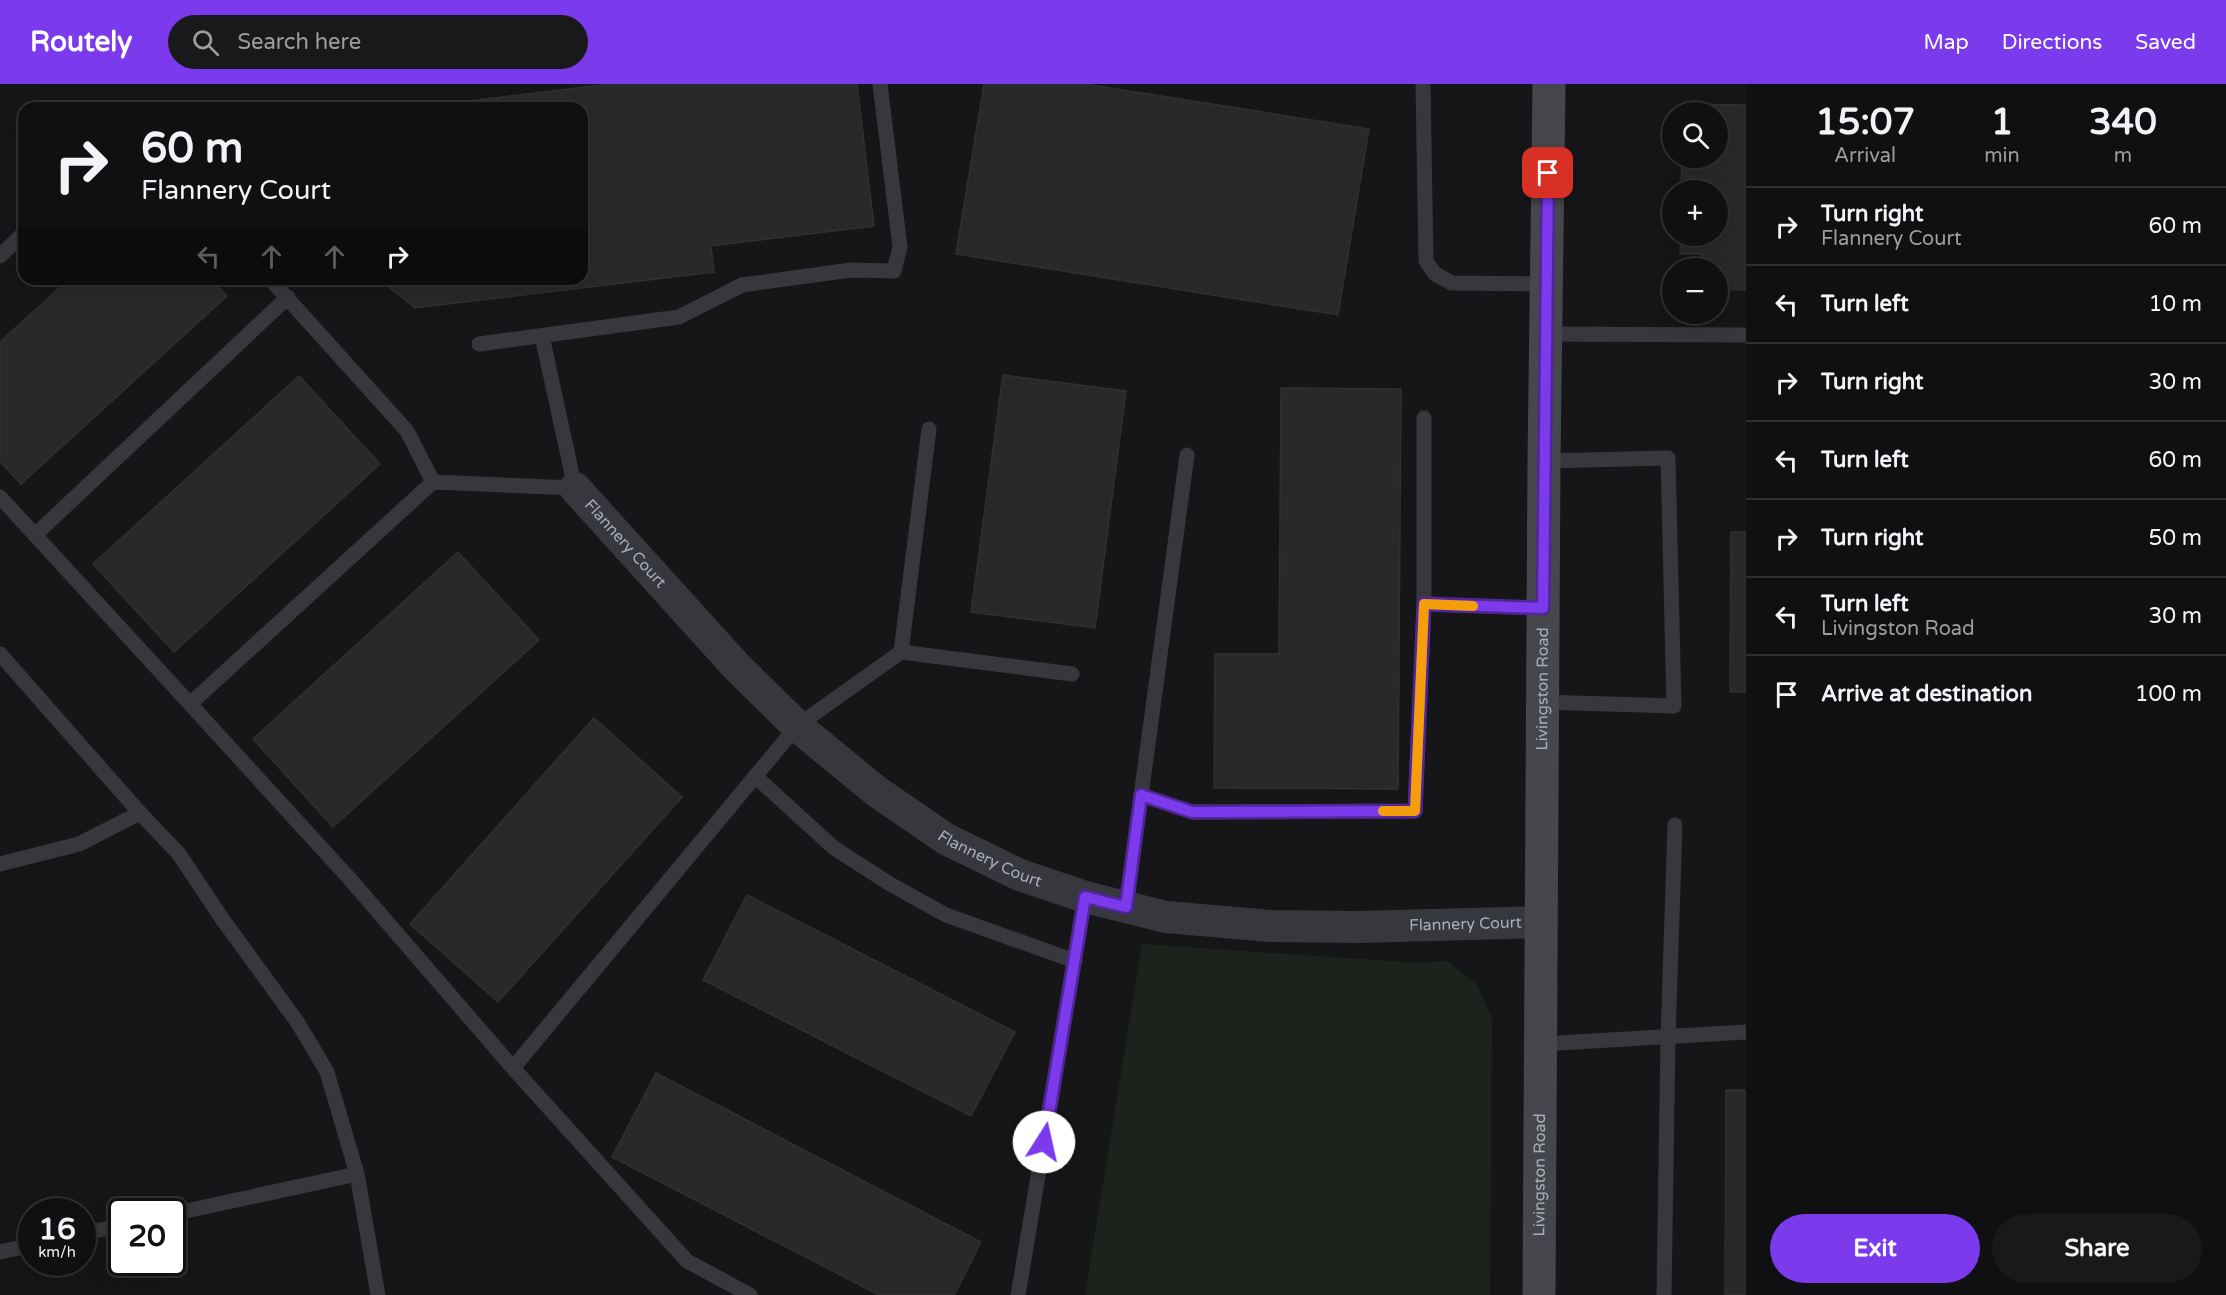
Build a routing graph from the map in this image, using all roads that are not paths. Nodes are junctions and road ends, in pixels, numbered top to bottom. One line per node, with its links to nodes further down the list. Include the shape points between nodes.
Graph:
1 (880, 84): 11 (lane, via 900,247 894,271 850,270 742,285 679,317)
2 (1423, 84): 6 (lane, via 1426,261 1436,274 1452,283)
3 (1549, 84): 6 (street, Livingston Road)
4 (18, 239): 5 (lane)
5 (0, 256)
6 (1546, 284): 9 (street, Livingston Road)
7 (276, 285): 8 (lane)
8 (288, 297): 17 (lane, via 407,431); 20 (lane)
9 (1545, 334): 10 (lane); 16 (street, Livingston Road)
10 (1746, 335)
11 (542, 336): 12 (lane); 18 (lane)
12 (479, 344)
13 (1424, 418): 21 (lane)
14 (929, 429): 23 (lane)
15 (1187, 455): 30 (lane)
16 (1544, 461): 22 (street, Livingston Road); 26 (lane, via 1668,458 1674,706)
17 (434, 482): 18 (lane); 27 (lane)
18 (575, 488): 28 (street, Flannery Court, via 736,666)
19 (0, 496): 20 (lane)
20 (35, 535): 27 (lane)
21 (1424, 604): 22 (lane); 30 (lane, via 1415,811 1192,812)
22 (1543, 608): 26 (street, Livingston Road)
23 (902, 652): 25 (lane); 28 (lane)
24 (0, 654): 31 (lane)
25 (1072, 674)
26 (1542, 702): 36 (street, Livingston Road)
27 (190, 704): 41 (lane, via 349,878)
28 (797, 726): 29 (lane); 34 (street, Flannery Court, via 876,791 946,839 1020,875)
29 (755, 776): 37 (lane, via 834,848 890,884 946,915); 41 (lane)
30 (1141, 795): 35 (lane)
31 (140, 813): 33 (lane, via 79,844); 42 (lane, via 179,854 298,1023 327,1072)
32 (1675, 825): 39 (lane)
33 (0, 864)
34 (1085, 897): 35 (street, Flannery Court); 37 (lane)
35 (1126, 907): 36 (street, Flannery Court, via 1166,917 1271,926)
36 (1541, 922): 40 (street, Livingston Road)
37 (1075, 961): 48 (lane)
38 (1746, 1032): 39 (lane)
39 (1668, 1038): 40 (lane); 50 (lane)
40 (1541, 1044): 49 (street, Livingston Road)
41 (513, 1068): 47 (lane, via 687,1261)
42 (357, 1174): 43 (lane); 46 (lane)
43 (186, 1211)
44 (18, 1248): 45 (lane)
45 (0, 1252)
46 (378, 1295)
47 (750, 1295)
48 (1018, 1295)
49 (1539, 1295)
50 (1664, 1295)

